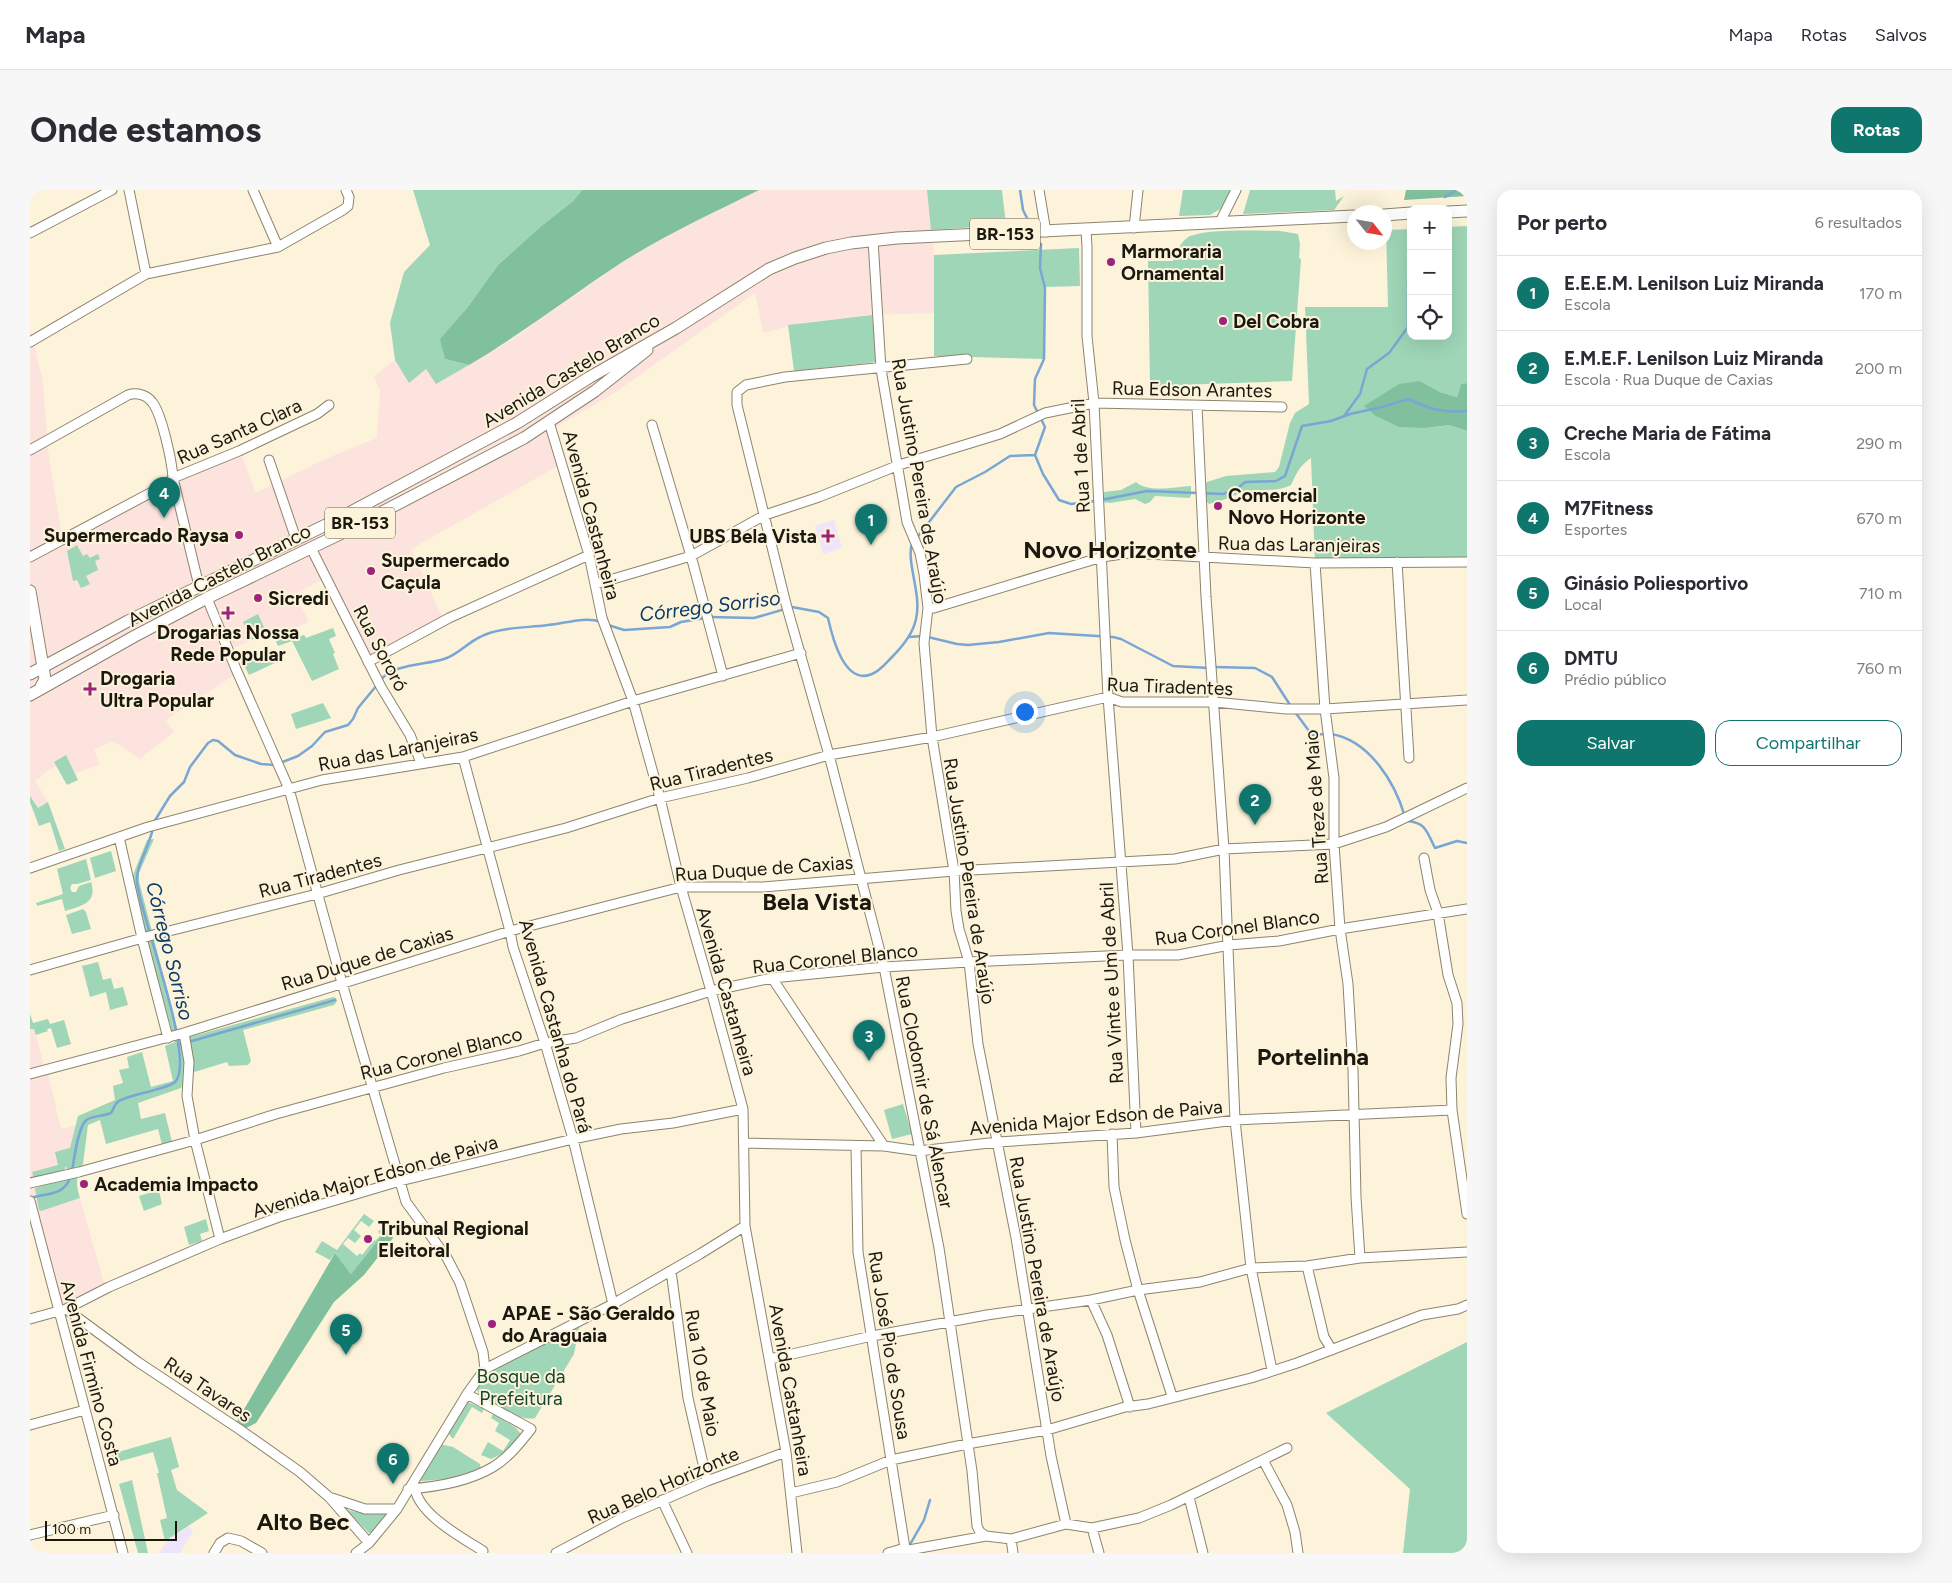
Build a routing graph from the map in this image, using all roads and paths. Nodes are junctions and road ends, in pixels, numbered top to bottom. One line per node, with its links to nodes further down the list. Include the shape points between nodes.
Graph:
1 (112, 190): 17 (street)
2 (129, 190): 20 (street)
3 (253, 190): 19 (street)
4 (346, 190): 19 (street, via 348,206)
5 (1039, 190): 16 (street)
6 (1138, 190): 14 (street)
7 (1236, 190): 13 (street)
8 (1467, 211): 9 (main road)
9 (1452, 212)
10 (1392, 214): 11 (main road)
11 (1407, 214)
12 (1347, 216): 13 (main road, Avenida Castelo Branco / BR-153)
13 (1220, 222): 14 (main road, Avenida Castelo Branco / BR-153)
14 (1134, 228): 15 (main road, Avenida Castelo Branco / BR-153)
15 (1086, 230): 16 (main road, Avenida Castelo Branco / BR-153); 25 (street, Rua 1 de Abril, via 1087,336)
16 (1046, 232): 18 (main road, Avenida Castelo Branco / BR-153)
17 (30, 233)
18 (873, 240): 21 (main road, Avenida Castelo Branco / BR-153, via 826,248 789,260 758,275); 24 (street, Rua Justino Pereira de Araújo)
19 (278, 247): 20 (street)
20 (146, 274): 22 (street)
21 (676, 328): 29 (main road, Avenida Castelo Branco / BR-153); 36 (main road, Avenida Castelo Branco / BR-153, via 590,376 517,423)
22 (30, 342)
23 (967, 360): 24 (street)
24 (882, 369): 33 (street, Rua Justino Pereira de Araújo); 35 (street, Rua Clodomir de Sá Alencar, via 785,377 746,385 737,392 737,405)
25 (1094, 403): 27 (street, Rua Edson Arantes); 33 (street, Rua Edson Arantes, via 1045,413 1000,434); 41 (street, Rua 1 de Abril)
26 (329, 404): 34 (street, Rua Santa Clara, via 317,414)
27 (1197, 406): 28 (street, Rua Edson Arantes); 43 (street)
28 (1282, 407)
29 (549, 422): 38 (main road, Avenida Castelo Branco / BR-153, via 486,459); 39 (street, Avenida Castanheira)
30 (652, 425): 40 (street)
31 (30, 450): 34 (street, via 128,395 139,394 154,404)
32 (269, 460): 37 (street)
33 (899, 465): 35 (street, Rua Edson Arantes); 51 (street, Rua Justino Pereira de Araújo, via 907,522 922,560)
34 (173, 478): 42 (street, Rua Santa Clara); 48 (street)
35 (765, 515): 40 (street, Rua Edson Arantes); 52 (street, Rua Clodomir de Sá Alencar)
36 (307, 534): 37 (main road, Avenida Castelo Branco / BR-153); 38 (main road)
37 (296, 539): 48 (main road, Avenida Castelo Branco / BR-153)
38 (311, 548): 50 (main road, Avenida Castelo Branco / BR-153); 53 (street, Rua Sororó)
39 (589, 555): 47 (street, Avenida Castanheira); 53 (street, via 449,618)
40 (691, 556): 47 (street, Rua Edson Arantes); 56 (street)
41 (1102, 556): 43 (street, Rua das Laranjeiras, via 1129,553); 51 (street, Rua das Laranjeiras); 58 (street, Rua 1 de Abril)
42 (30, 557)
43 (1203, 558): 46 (street, Rua das Laranjeiras); 61 (street)
44 (1397, 562): 45 (street, Rua das Laranjeiras); 46 (street, Rua das Laranjeiras); 62 (street)
45 (1467, 562)
46 (1315, 563): 63 (street, Rua Treze de Maio)
47 (596, 584): 60 (street, Avenida Castanheira, via 602,618)
48 (199, 586): 54 (main road, Avenida Castelo Branco / BR-153)
49 (30, 591): 54 (main road)
50 (207, 598): 57 (main road, Avenida Castelo Branco / BR-153); 70 (street)
51 (928, 608): 64 (street, Rua Justino Pereira de Araújo, via 924,643)
52 (801, 653): 56 (street, Rua das Laranjeiras); 65 (street, Rua Clodomir de Sá Alencar)
53 (368, 662): 68 (street, Rua Sororó, via 410,735)
54 (43, 667): 55 (main road, Avenida Castelo Branco / BR-153); 57 (main road, via 44,679)
55 (30, 674)
56 (723, 676): 60 (street, Rua das Laranjeiras)
57 (35, 692)
58 (1108, 697): 61 (street, Rua Tiradentes, via 1122,702); 64 (street, Rua Tiradentes); 77 (street, Rua 1 de Abril)
59 (1467, 700): 62 (street)
60 (633, 701): 66 (street, Rua das Laranjeiras); 71 (street, Avenida Castanheira)
61 (1214, 702): 63 (street, Rua Tiradentes); 75 (street)
62 (1405, 704): 63 (street); 67 (street)
63 (1325, 709): 73 (street, Rua Treze de Maio, via 1334,778)
64 (932, 737): 65 (street, Rua Tiradentes); 79 (street, Rua Justino Pereira de Araújo)
65 (829, 756): 71 (street, Rua Tiradentes); 80 (street, Rua Clodomir de Sá Alencar)
66 (463, 757): 68 (street, Rua das Laranjeiras); 74 (street, Avenida Castanha do Pará)
67 (1409, 758)
68 (421, 763): 70 (street, Rua das Laranjeiras)
69 (1467, 788): 73 (street, Rua Duque de Caxias, via 1386,827)
70 (289, 789): 72 (street, Rua das Laranjeiras); 82 (street)
71 (660, 798): 74 (street, Rua Tiradentes, via 566,828); 81 (street, Avenida Castanheira)
72 (119, 837): 78 (street, Rua das Laranjeiras); 87 (street)
73 (1334, 844): 75 (street, Rua Duque de Caxias); 85 (street, Rua Treze de Maio)
74 (488, 847): 82 (street, Rua Tiradentes); 86 (street, Avenida Castanha do Pará)
75 (1224, 849): 77 (street, Rua Duque de Caxias, via 1175,859); 88 (street)
76 (1424, 858): 84 (street)
77 (1120, 861): 79 (street, Rua Duque de Caxias); 89 (street, Rua Vinte e Um de Abril)
78 (30, 868)
79 (954, 871): 80 (street, Rua Duque de Caxias); 90 (street, Rua Justino Pereira de Araújo, via 958,920)
80 (860, 878): 81 (street, Rua Duque de Caxias, via 763,887); 91 (street, Rua Clodomir de Sá Alencar)
81 (681, 887): 86 (street, Rua Duque de Caxias); 95 (street, Avenida Castanheira)
82 (317, 894): 87 (street, Rua Tiradentes); 94 (street)
83 (1467, 909): 84 (street, Rua Coronel Blanco)
84 (1438, 913): 85 (street, Rua Coronel Blanco); 101 (street, via 1458,1024 1451,1078)
85 (1340, 929): 88 (street, Rua Coronel Blanco, via 1279,941); 102 (street, Rua Treze de Maio, via 1348,984)
86 (510, 931): 94 (street, Rua Duque de Caxias); 97 (street, Avenida Castanha do Pará)
87 (147, 937): 92 (street, Rua Tiradentes); 96 (street)
88 (1229, 945): 89 (street, Rua Coronel Blanco, via 1178,955); 103 (street)
89 (1128, 955): 90 (street, Rua Coronel Blanco); 104 (street, Rua Vinte e Um de Abril)
90 (968, 962): 91 (street, Rua Coronel Blanco); 108 (street, Rua Justino Pereira de Araújo, via 978,1044)
91 (884, 967): 93 (street, Rua Coronel Blanco); 112 (street, Rua Clodomir de Sá Alencar)
92 (30, 970)
93 (772, 978): 95 (street, Rua Coronel Blanco); 111 (street)
94 (342, 983): 96 (street, Rua Duque de Caxias); 99 (street)
95 (711, 991): 97 (street, Rua Coronel Blanco, via 622,1019 576,1038); 100 (street, Avenida Castanheira)
96 (176, 1035): 98 (street, Rua Duque de Caxias); 107 (street, via 189,1062 187,1096)
97 (545, 1043): 99 (street, Rua Coronel Blanco); 106 (street, Avenida Castanha do Pará)
98 (30, 1074)
99 (373, 1087): 107 (street, Rua Coronel Blanco); 113 (street)
100 (743, 1109): 106 (street, Avenida Major Edson de Paiva); 109 (street, Avenida Castanheira)
101 (1452, 1110): 102 (street, Avenida Major Edson de Paiva); 116 (street)
102 (1353, 1116): 103 (street, Avenida Major Edson de Paiva); 121 (street, Rua Treze de Maio)
103 (1235, 1120): 104 (street, Avenida Major Edson de Paiva); 123 (street)
104 (1136, 1132): 105 (street, Avenida Major Edson de Paiva)
105 (1112, 1134): 108 (street, Avenida Major Edson de Paiva); 125 (street, via 1114,1187)
106 (572, 1139): 113 (street, Avenida Major Edson de Paiva); 127 (street, Avenida Castanha do Pará)
107 (196, 1140): 114 (street, Rua Coronel Blanco); 119 (street)
108 (998, 1142): 112 (street, Avenida Major Edson de Paiva); 130 (street, Rua Justino Pereira de Araújo)
109 (744, 1143): 110 (street, Avenida Major Edson de Paiva); 118 (street, Avenida Castanheira)
110 (856, 1146): 111 (street, Avenida Major Edson de Paiva); 133 (street, Rua José Pio de Sousa, via 858,1252)
111 (884, 1146): 112 (street, Avenida Major Edson de Paiva)
112 (919, 1151): 132 (street, Rua Clodomir de Sá Alencar, via 939,1248)
113 (400, 1181): 119 (street, Avenida Major Edson de Paiva, via 279,1217); 136 (street, via 406,1202 447,1258 460,1282 483,1352)
114 (30, 1183)
115 (31, 1205): 117 (street, Avenida Firmino Costa)
116 (1467, 1214)
117 (32, 1220): 129 (street, Avenida Firmino Costa)
118 (745, 1226): 124 (street); 135 (street, Avenida Castanheira)
119 (220, 1240): 129 (street, Avenida Major Edson de Paiva, via 109,1286)
120 (1467, 1252): 121 (street)
121 (1360, 1258): 122 (street)
122 (1307, 1266): 123 (street); 134 (street, via 1324,1336)
123 (1251, 1268): 125 (street, via 1200,1282); 137 (street)
124 (671, 1271): 127 (street); 149 (street, Rua 10 de Maio, via 688,1398)
125 (1138, 1290): 126 (street); 139 (street)
126 (1091, 1300): 130 (street); 140 (street, via 1107,1335)
127 (613, 1304): 136 (street)
128 (1467, 1304): 134 (street, via 1458,1309 1422,1315)
129 (63, 1310): 131 (street, Avenida Major Edson de Paiva); 141 (street, Avenida Firmino Costa); 152 (street, Rua Tavares, via 239,1429)
130 (1027, 1310): 132 (street); 143 (street, Rua Justino Pereira de Araújo)
131 (30, 1319)
132 (949, 1322): 133 (street); 144 (street, Rua Clodomir de Sá Alencar)
133 (872, 1336): 135 (street); 147 (street, Rua José Pio de Sousa)
134 (1332, 1350): 137 (street)
135 (770, 1359): 146 (street, Avenida Castanheira)
136 (484, 1369): 138 (street)
137 (1272, 1370): 139 (street, via 1252,1378)
138 (467, 1394): 150 (street); 150 (street, via 531,1429 494,1467 461,1480)
139 (1172, 1396): 140 (street)
140 (1130, 1407): 143 (street)
141 (85, 1410): 142 (street); 156 (street, Avenida Firmino Costa)
142 (30, 1426)
143 (1047, 1430): 144 (street); 157 (street, Rua Justino Pereira de Araújo)
144 (967, 1444): 147 (street); 160 (street, Rua Clodomir de Sá Alencar, via 976,1526)
145 (1287, 1448): 148 (street)
146 (786, 1452): 149 (street, Rua Belo Horizonte); 151 (street, Avenida Castanheira)
147 (891, 1460): 151 (street, via 837,1482); 163 (street, Rua José Pio de Sousa)
148 (1263, 1460): 153 (street); 176 (street, via 1287,1505)
149 (707, 1481): 154 (street, Rua Belo Horizonte)
150 (411, 1489): 155 (street); 164 (street, via 443,1524)
151 (791, 1492): 171 (street, Avenida Castanheira)
152 (329, 1497): 155 (street, Rua Tavares, via 365,1509); 162 (street, Rua Tavares)
153 (1190, 1497): 158 (street, via 1139,1518); 175 (street)
154 (662, 1500): 165 (street, Rua Belo Horizonte); 170 (street)
155 (397, 1509): 162 (street)
156 (114, 1515): 159 (street); 166 (street, Avenida Firmino Costa)
157 (1066, 1524): 158 (street); 161 (street)
158 (1092, 1528): 174 (street)
159 (30, 1535)
160 (986, 1536): 161 (street); 163 (street)
161 (1011, 1539): 173 (street)
162 (369, 1543): 169 (street)
163 (908, 1550): 172 (street)
164 (483, 1551)
165 (560, 1552)
166 (124, 1553)
167 (214, 1553): 168 (street, via 228,1538)
168 (262, 1553)
169 (356, 1553)
170 (687, 1553)
171 (797, 1553)
172 (888, 1553)
173 (1013, 1553)
174 (1099, 1553)
175 (1202, 1553)
176 (1298, 1553)

